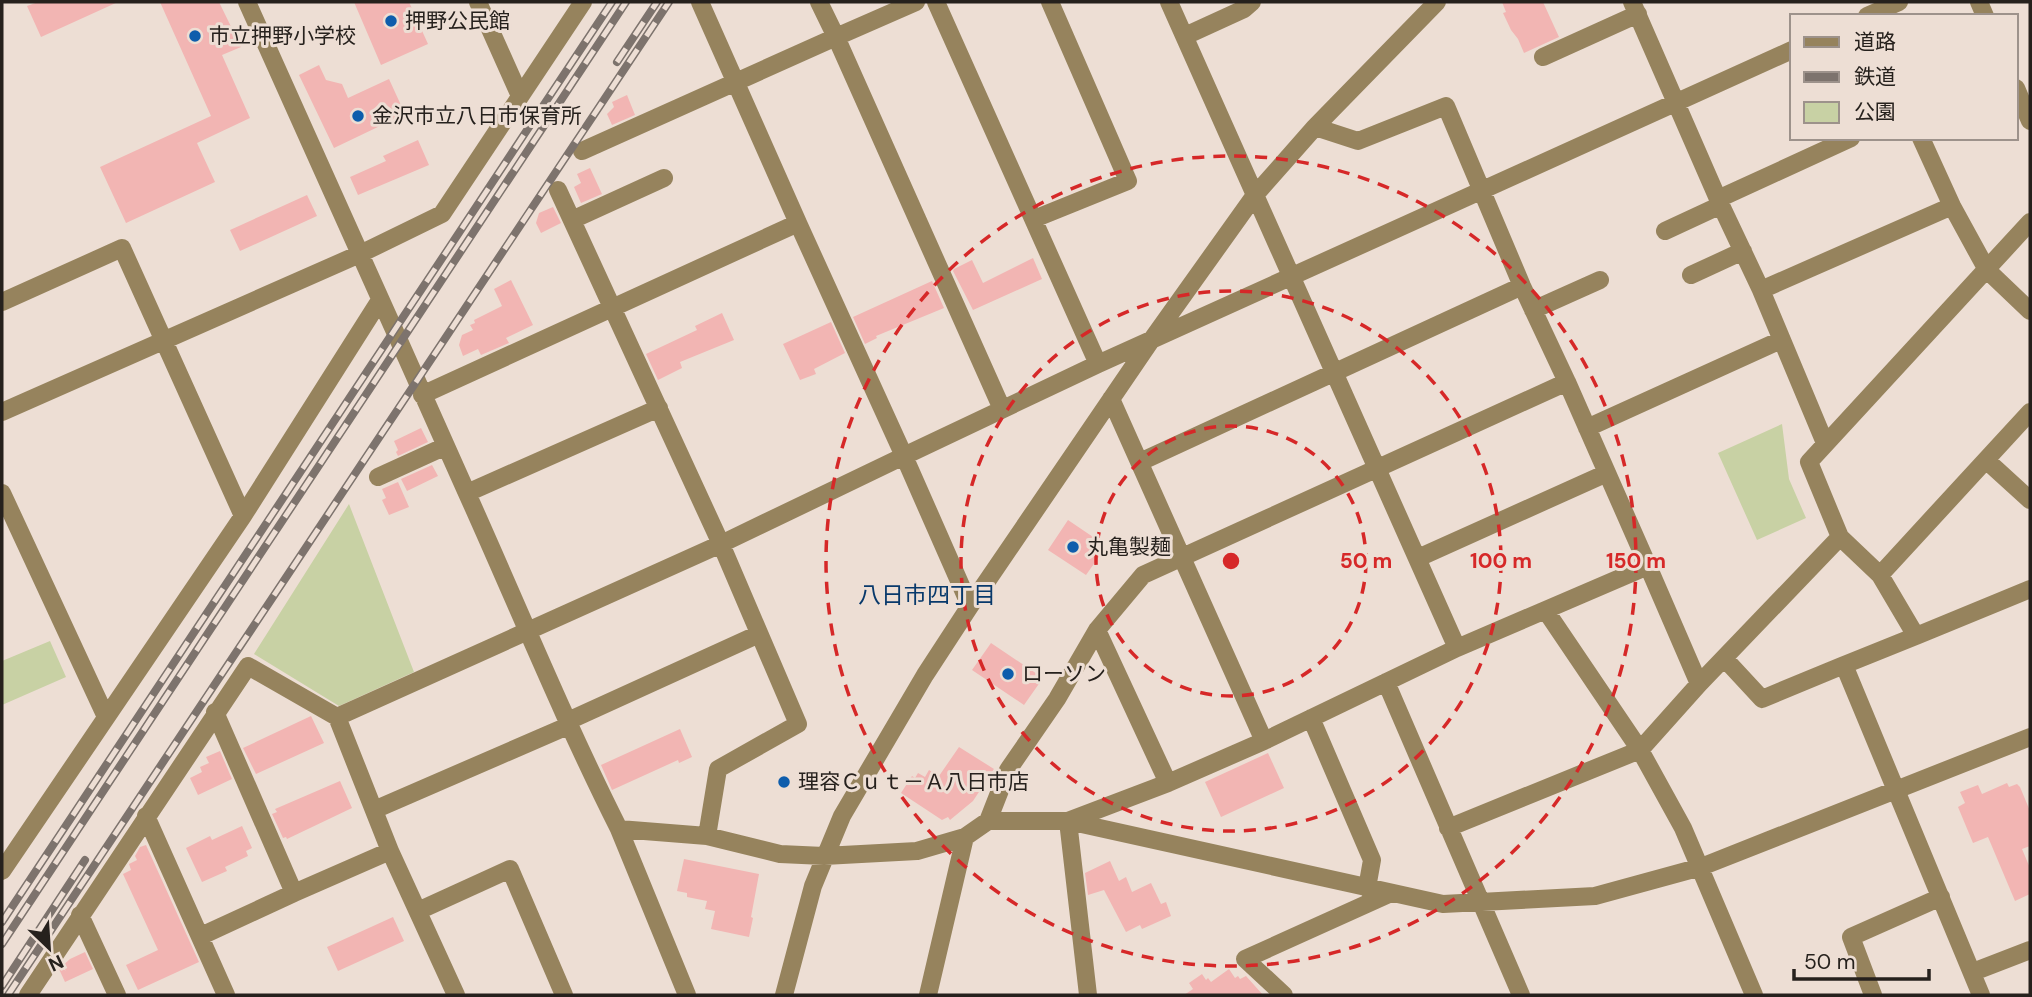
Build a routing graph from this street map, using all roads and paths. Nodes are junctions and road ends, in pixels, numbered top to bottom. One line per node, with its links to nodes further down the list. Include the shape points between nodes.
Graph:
1 (247, 2): 40 (street)
2 (478, 2): 21 (street)
3 (583, 2): 21 (street)
4 (700, 2): 19 (street)
5 (820, 2): 16 (street)
6 (916, 2): 16 (street)
7 (936, 2): 34 (street)
8 (1050, 2): 34 (street, via 1128,181)
9 (1169, 2): 15 (street)
10 (1252, 2): 15 (street)
11 (1437, 2): 24 (street)
12 (1899, 2): 14 (street)
13 (1636, 6): 18 (street); 22 (street)
14 (1871, 14)
15 (1185, 36): 31 (street)
16 (836, 37): 19 (street); 61 (street)
17 (1790, 51): 22 (street)
18 (1543, 57)
19 (737, 82): 27 (street); 37 (street)
20 (2018, 93): 23 (street)
21 (520, 96): 40 (street, via 442,214)
22 (1676, 103): 30 (street); 32 (street)
23 (2030, 121)
24 (1315, 127): 30 (street, via 1358,141 1446,107); 31 (street)
25 (1847, 140): 32 (street)
26 (1922, 140): 33 (street)
27 (582, 150)
28 (664, 178): 35 (street)
29 (558, 190): 35 (street)
30 (1481, 191): 43 (street); 45 (street)
31 (1255, 195): 43 (street); 54 (street)
32 (1720, 202): 38 (street); 39 (street)
33 (1952, 206): 41 (street); 46 (street)
34 (1034, 219): 55 (street)
35 (572, 220): 49 (street)
36 (2030, 222): 41 (street)
37 (798, 223): 49 (street); 67 (street)
38 (1665, 231)
39 (1743, 251): 42 (street); 46 (street)
40 (362, 253): 47 (street); 53 (street)
41 (1987, 270): 51 (street); 65 (street)
42 (1690, 275)
43 (1291, 276): 54 (street); 56 (street)
44 (1600, 280): 50 (street)
45 (1522, 286): 50 (street); 56 (street)
46 (1761, 290): 52 (street)
47 (380, 300): 58 (street); 76 (street)
48 (2, 302): 53 (street, via 122,248)
49 (612, 308): 58 (street); 60 (street)
50 (1534, 310): 57 (street)
51 (2030, 311)
52 (1781, 340): 64 (street); 65 (street)
53 (163, 341): 62 (street); 76 (street)
54 (1150, 342): 55 (street); 59 (street)
55 (1098, 364): 61 (street)
56 (1334, 373): 69 (street); 70 (street)
57 (1567, 382): 64 (street); 70 (street)
58 (422, 395): 66 (street)
59 (1111, 399): 69 (street); 84 (street)
60 (659, 408): 74 (street); 78 (street)
61 (1002, 409): 67 (street)
62 (2, 412)
63 (2030, 412): 68 (street)
64 (1587, 428): 71 (street)
65 (1825, 443): 77 (street, via 1809,462)
66 (446, 446): 72 (street); 74 (street)
67 (904, 456): 78 (street); 84 (street)
68 (1986, 460): 75 (street); 82 (street)
69 (1140, 462): 79 (street)
70 (1377, 469): 79 (street); 80 (street)
71 (1607, 473): 80 (street); 81 (street)
72 (378, 477)
73 (2, 493): 96 (street)
74 (467, 493): 87 (street)
75 (2030, 500)
76 (243, 516): 96 (street)
77 (1840, 537): 82 (street); 91 (street)
78 (721, 544): 87 (street); 88 (street)
79 (1181, 558): 86 (street, via 1143,575); 101 (street)
80 (1418, 558): 90 (street)
81 (1648, 566): 85 (street); 94 (street)
82 (1880, 575): 89 (street)
83 (2030, 589): 89 (street)
84 (970, 606): 114 (street, via 877,754)
85 (1546, 611): 90 (street); 102 (street)
86 (1097, 630): 103 (street); 107 (street, via 1008,770)
87 (526, 631): 97 (street); 99 (street)
88 (759, 634): 99 (street); 111 (street, via 797,724 718,769)
89 (1916, 636): 92 (street)
90 (1457, 648): 93 (street)
91 (1724, 658): 92 (street, via 1762,699); 94 (street)
92 (1844, 665): 104 (street)
93 (1386, 682): 98 (street); 109 (street)
94 (1699, 684): 102 (street)
95 (215, 712): 97 (street, via 248,666); 106 (street); 118 (street)
96 (106, 717): 116 (street)
97 (337, 717): 105 (street)
98 (1311, 718): 101 (street); 117 (street, via 1372,860)
99 (569, 723): 105 (street); 110 (street)
100 (2030, 737): 104 (street)
101 (1264, 741): 103 (street)
102 (1640, 750): 109 (street); 115 (street)
103 (1168, 783): 108 (street)
104 (1896, 790): 115 (street); 120 (street)
105 (374, 810): 113 (street)
106 (146, 816): 123 (street); 124 (street)
107 (988, 821): 108 (street); 112 (street)
108 (1068, 821): 117 (street); 135 (street)
109 (1448, 828): 121 (street)
110 (619, 829): 111 (street); 132 (street)
111 (707, 836): 114 (street, via 780,854)
112 (965, 837): 114 (street, via 917,851); 134 (street)
113 (390, 851): 118 (street); 122 (street)
114 (824, 856): 133 (street)
115 (1701, 867): 121 (street, via 1595,896); 138 (street)
116 (2, 870)
117 (1367, 888): 119 (street)
118 (294, 893): 124 (street)
119 (1391, 893): 121 (street, via 1443,904); 136 (street, via 1245,959)
120 (1941, 897): 126 (street); 139 (street, via 1851,937)
121 (1482, 902): 137 (street)
122 (418, 911): 130 (street); 131 (street, via 510,869)
123 (80, 915): 127 (street); 128 (street)
124 (201, 936): 129 (street)
125 (2030, 950): 126 (street)
126 (1973, 972): 140 (street)
127 (28, 995)
128 (117, 995)
129 (226, 995)
130 (456, 995)
131 (564, 995)
132 (687, 995)
133 (783, 995)
134 (928, 995)
135 (1088, 995)
136 (1284, 995)
137 (1521, 995)
138 (1754, 995)
139 (1873, 995)
140 (1981, 995)

